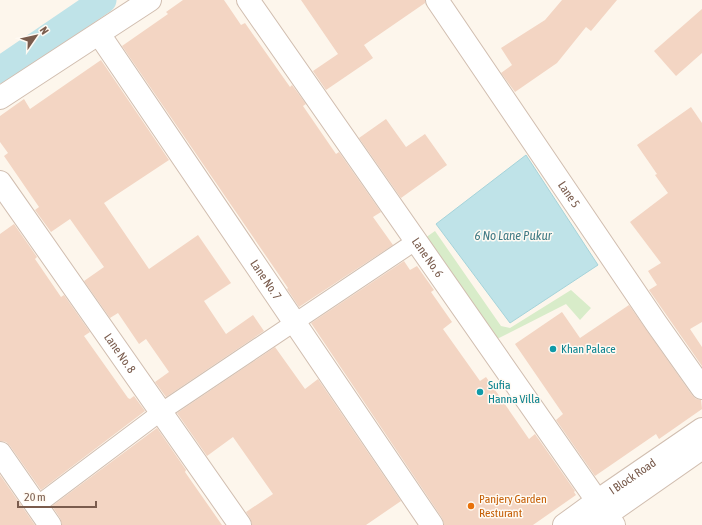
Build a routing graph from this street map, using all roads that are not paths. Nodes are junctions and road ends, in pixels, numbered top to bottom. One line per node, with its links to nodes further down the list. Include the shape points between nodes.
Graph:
1 (150, 0): 4 (street)
2 (248, 0): 7 (street, Lane No. 6)
3 (436, 0): 9 (street, Lane 5)
4 (99, 34): 5 (street); 8 (street, Lane No. 7)
5 (0, 98)
6 (0, 182): 10 (street, Lane No. 8)
7 (416, 241): 8 (street); 15 (street, Lane No. 6)
8 (295, 323): 10 (street); 18 (street, Lane No. 7)
9 (702, 388)
10 (161, 412): 14 (street); 17 (street, Lane No. 8)
11 (702, 429): 15 (street, I Block Road)
12 (702, 448): 15 (street, I Block Road)
13 (0, 453): 14 (street)
14 (36, 506): 16 (street)
15 (602, 516): 19 (street, I Block Road)
16 (50, 525)
17 (240, 525)
18 (432, 525)
19 (564, 525)

